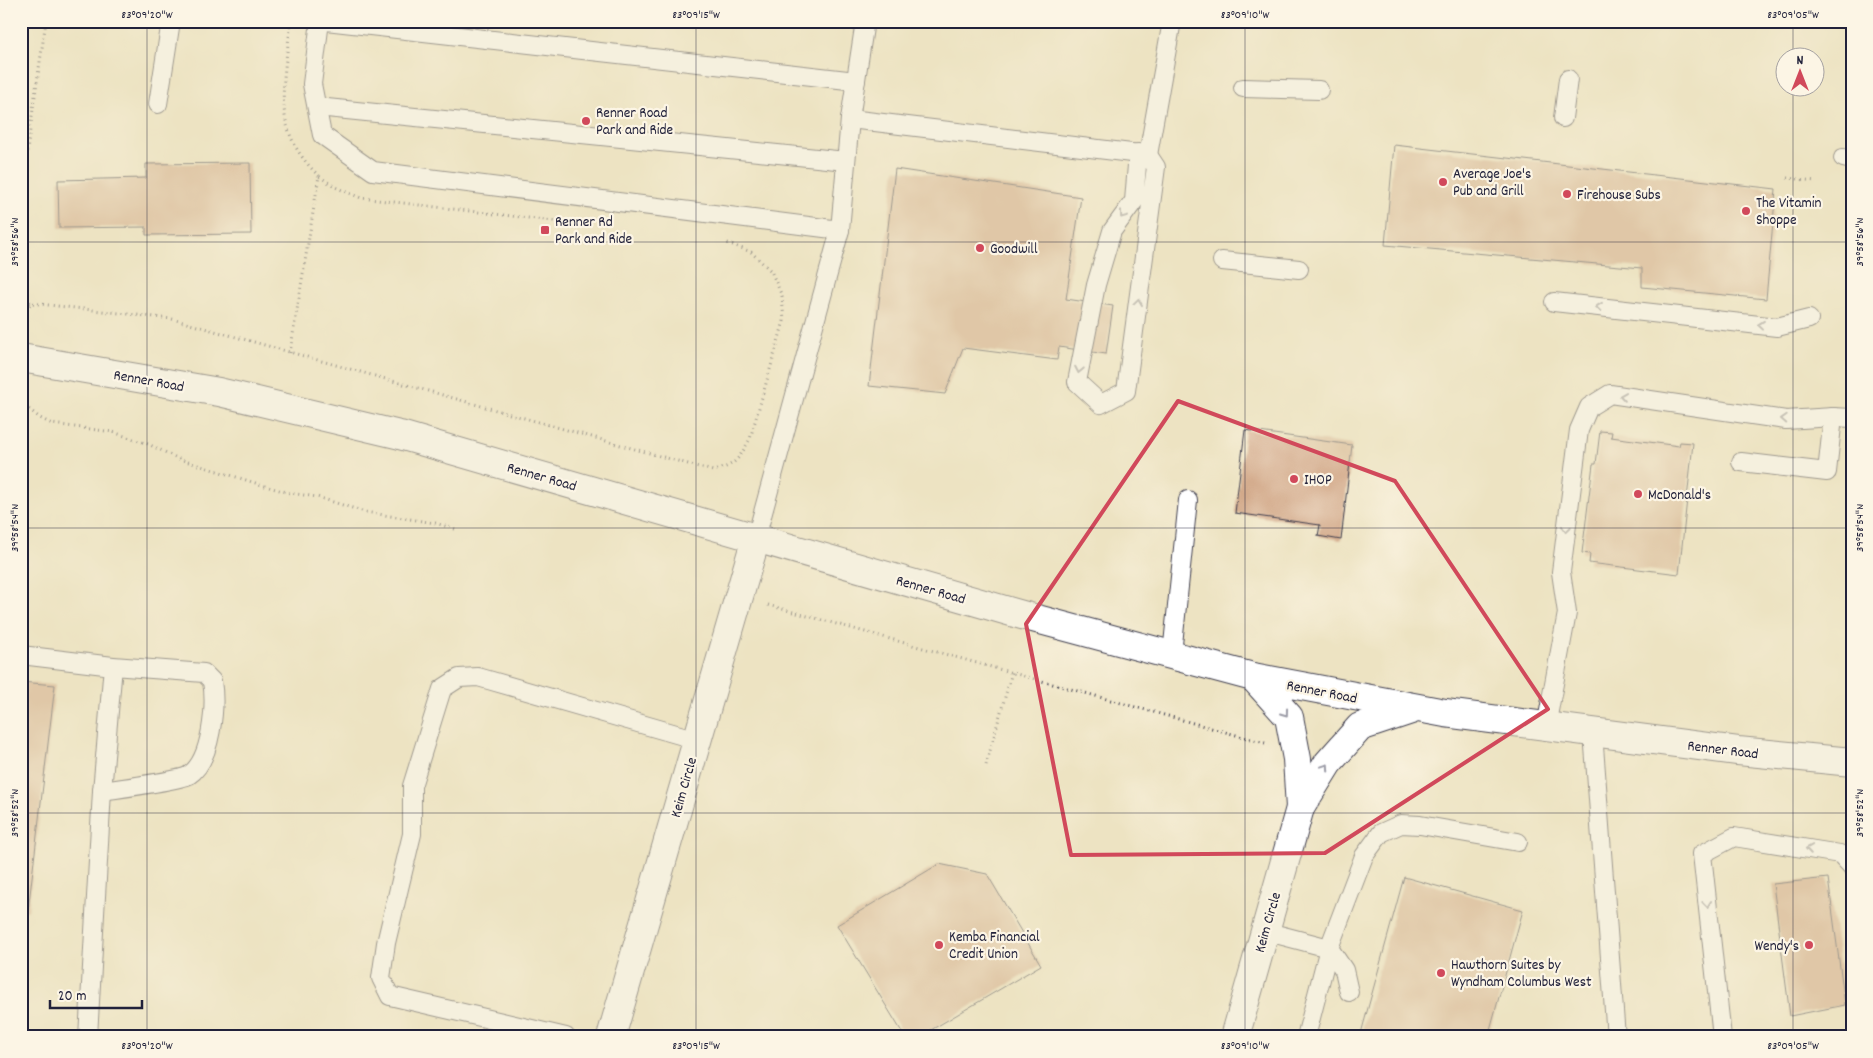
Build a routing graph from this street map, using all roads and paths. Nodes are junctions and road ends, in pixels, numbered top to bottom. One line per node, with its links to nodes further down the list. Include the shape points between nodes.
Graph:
1 (46, 21): 19 (path)
2 (171, 21): 11 (lane)
3 (320, 21): 12 (lane, via 312,84)
4 (326, 21): 8 (lane)
5 (865, 21): 8 (lane)
6 (1172, 21): 15 (lane)
7 (1568, 79): 13 (lane)
8 (856, 81): 14 (lane)
9 (1243, 88): 10 (lane)
10 (1319, 90)
11 (158, 104)
12 (317, 107): 16 (lane); 21 (lane, via 322,134 373,172)
13 (1563, 118)
14 (850, 119): 15 (lane); 16 (lane)
15 (1143, 154): 15 (lane, one-way to 15, via 1134,201 1112,231 1096,286 1077,382 1101,404 1126,391 1156,167)
16 (846, 161): 21 (lane)
17 (1787, 178): 18 (path)
18 (1816, 181)
19 (21, 191)
20 (577, 224): 30 (path, via 361,198 319,176)
21 (840, 230): 38 (lane)
22 (723, 241): 30 (path, via 751,252 771,271 782,296 784,321 750,439 730,467 713,471)
23 (1222, 261): 24 (lane)
24 (1299, 269)
25 (21, 297): 27 (path)
26 (1554, 302): 29 (lane, one-way to 26, via 1777,327)
27 (31, 303): 28 (path); 30 (path, via 172,319)
28 (24, 314)
29 (1809, 319)
30 (290, 353)
31 (21, 358): 38 (main road, Renner Road, via 219,392 400,435)
32 (21, 403): 37 (path, via 52,424 112,432 179,459 265,486 317,496 372,514)
33 (1833, 417): 34 (lane); 35 (lane, via 1827,472); 46 (lane, one-way to 46, via 1786,420 1610,394 1590,407 1579,430 1561,572 1567,613)
34 (1852, 418)
35 (1741, 462)
36 (1188, 500): 40 (lane)
37 (455, 529)
38 (756, 538): 40 (main road, Renner Road, via 1013,613); 48 (main road, Keim Circle)
39 (765, 604): 43 (path)
40 (1172, 654): 44 (main road, Renner Road)
41 (21, 655): 42 (lane)
42 (112, 666): 52 (lane); 52 (lane, via 204,673 212,681 214,692 210,736 203,760 189,776)
43 (1012, 672): 49 (path, via 1264,744); 51 (path)
44 (1252, 677): 45 (main road, Renner Road); 53 (main road, one-way to 53, via 1289,717 1297,759)
45 (1414, 709): 46 (main road, Renner Road); 53 (main road, one-way to 45, via 1328,762 1360,726)
46 (1546, 727): 47 (main road, Renner Road)
47 (1593, 733): 50 (main road, Renner Road); 64 (lane)
48 (697, 740): 60 (lane, via 478,677 459,678 442,689 412,786 412,834 381,978 390,996); 61 (main road, Keim Circle)
49 (1270, 741)
50 (1852, 762)
51 (986, 765)
52 (102, 791): 59 (lane)
53 (1300, 808): 56 (main road, Keim Circle)
54 (1518, 842): 57 (lane, via 1420,825 1401,824 1380,833 1364,856)
55 (1852, 867): 65 (lane, one-way to 65, via 1840,854 1734,838 1702,854)
56 (1264, 932): 57 (lane); 62 (main road, Keim Circle)
57 (1329, 948): 58 (lane, via 1344,970); 63 (lane)
58 (1349, 992)
59 (88, 1037)
60 (566, 1037)
61 (611, 1037)
62 (1234, 1037)
63 (1306, 1037)
64 (1616, 1037)
65 (1722, 1037)

